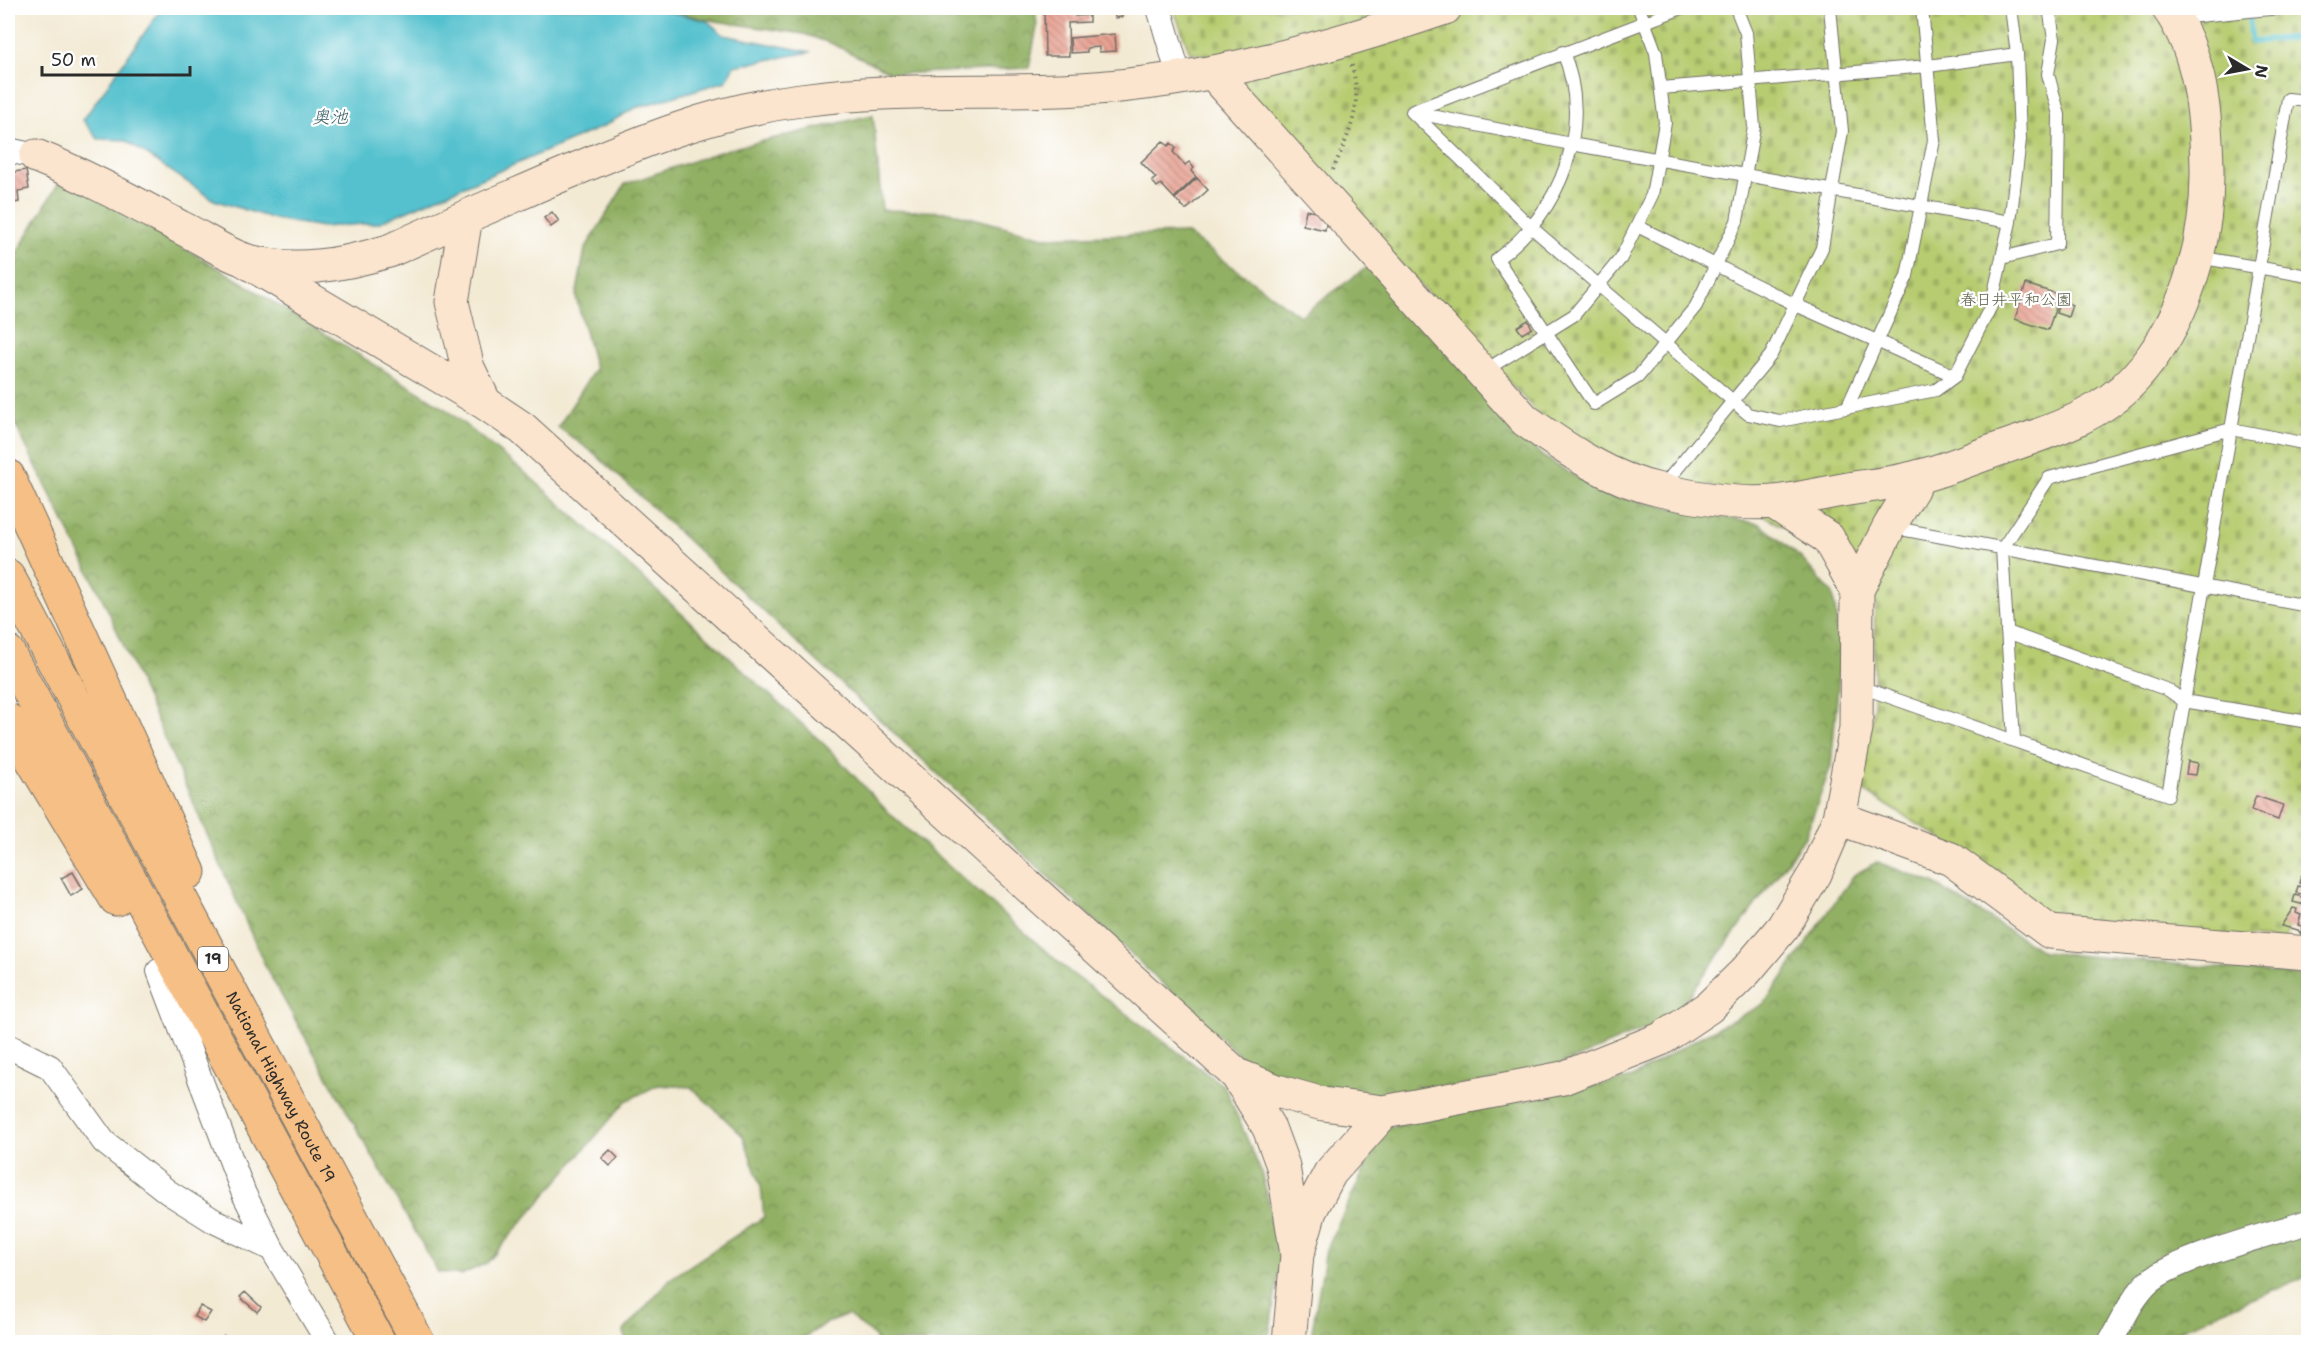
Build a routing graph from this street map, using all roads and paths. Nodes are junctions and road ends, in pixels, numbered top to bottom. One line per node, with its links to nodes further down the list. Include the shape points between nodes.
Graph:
1 (1159, 8): 19 (street)
2 (1444, 8): 17 (street, via 1363,36)
3 (1639, 8): 13 (lane)
4 (1682, 8): 13 (lane)
5 (1736, 8): 20 (lane, via 1746,33)
6 (1830, 8): 18 (lane)
7 (1922, 8): 16 (lane)
8 (2011, 8): 15 (lane)
9 (2049, 8): 35 (lane, via 2054,39 2048,74 2059,115 2057,244)
10 (2280, 8): 11 (lane)
11 (2258, 9): 12 (lane)
12 (2172, 13): 34 (street, via 2194,63 2206,138 2205,216)
13 (1644, 20): 14 (lane); 21 (lane, via 1656,53)
14 (1563, 52): 23 (lane); 24 (lane, via 1571,71 1575,121)
15 (2017, 54): 16 (lane); 31 (lane, via 2020,140)
16 (1928, 66): 18 (lane); 29 (lane, via 1934,140)
17 (1212, 72): 19 (street); 54 (street, via 1525,420 1602,470)
18 (1837, 74): 20 (lane); 28 (lane, via 1842,132)
19 (1180, 78): 30 (street, via 1084,89 801,100 727,114 656,135)
20 (1748, 80): 21 (lane); 27 (lane, via 1754,127)
21 (1661, 88): 26 (lane, via 1665,123)
22 (2308, 101): 38 (lane, via 2289,99)
23 (1412, 112): 24 (lane); 33 (lane)
24 (1571, 144): 26 (lane); 33 (lane, via 1565,170 1546,210)
25 (22, 153): 36 (street, via 68,169)
26 (1657, 159): 27 (lane); 32 (lane, via 1652,195)
27 (1744, 173): 28 (lane); 37 (lane, via 1737,221)
28 (1834, 189): 29 (lane); 41 (lane, via 1822,248)
29 (1921, 205): 31 (lane); 43 (lane, via 1907,276)
30 (466, 217): 36 (street, via 389,251 347,263 286,267); 48 (street, via 452,302 468,368)
31 (2010, 222): 35 (lane)
32 (1637, 226): 37 (lane); 40 (lane, via 1621,258)
33 (1531, 227): 40 (lane); 42 (lane, via 1497,259)
34 (2197, 256): 38 (lane); 53 (street, via 2180,307 2157,352 2133,381 2070,424)
35 (2002, 258): 46 (lane, via 1991,306)
36 (244, 260): 48 (street)
37 (1718, 265): 41 (lane); 44 (lane, via 1696,306)
38 (2259, 267): 39 (lane); 50 (lane)
39 (2308, 276)
40 (1596, 286): 42 (lane, via 1574,315); 44 (lane)
41 (1796, 305): 43 (lane); 47 (lane, via 1771,355)
42 (1544, 332): 44 (lane, via 1593,404 1638,377); 45 (lane)
43 (1876, 342): 46 (lane); 49 (lane)
44 (1666, 343): 47 (lane)
45 (1497, 363)
46 (1955, 376): 49 (lane, via 1936,390)
47 (1734, 401): 49 (lane, via 1748,414 1780,421); 54 (lane)
48 (485, 404): 75 (street, via 522,428)
49 (1847, 408)
50 (2231, 429): 51 (lane); 57 (lane, via 2049,478); 59 (lane)
51 (2308, 444)
52 (8, 476): 72 (highway, via 224,948)
53 (1920, 476): 55 (street); 56 (street)
54 (1659, 490): 55 (street, via 1710,499)
55 (1773, 502): 60 (street, via 1828,538)
56 (1888, 527): 57 (lane); 60 (street)
57 (2002, 549): 59 (lane); 62 (lane)
58 (8, 576): 72 (highway, National Highway Route 19 / 19)
59 (2204, 587): 61 (lane); 65 (lane)
60 (1857, 590): 64 (street)
61 (2308, 606)
62 (2007, 632): 65 (lane, via 2169,690); 68 (lane)
63 (8, 652): 73 (highway, 19)
64 (1857, 686): 68 (lane); 69 (street, via 1856,728)
65 (2184, 701): 67 (lane); 68 (lane, via 2168,795)
66 (8, 720): 71 (highway)
67 (2308, 722)
68 (2014, 740)
69 (1839, 818): 70 (street, via 1951,859 2050,932); 76 (street, via 1815,874 1783,927 1746,971 1709,1006 1661,1039 1563,1078)
70 (2308, 953)
71 (159, 971): 73 (highway); 78 (street, via 244,1194)
72 (225, 980): 82 (highway, National Highway Route 19 / 19)
73 (194, 1002): 81 (highway, 19)
74 (8, 1046): 78 (street, via 50,1067 104,1142 168,1192 214,1221)
75 (1237, 1075): 76 (street, via 1323,1104); 79 (street, via 1269,1128 1283,1166)
76 (1384, 1113): 79 (street, via 1330,1173 1310,1211)
77 (2308, 1222): 84 (street, via 2182,1264 2151,1280)
78 (272, 1249): 80 (street)
79 (1297, 1255): 83 (street)
80 (322, 1339)
81 (379, 1342)
82 (418, 1342)
83 (1289, 1342)
84 (2110, 1342)

